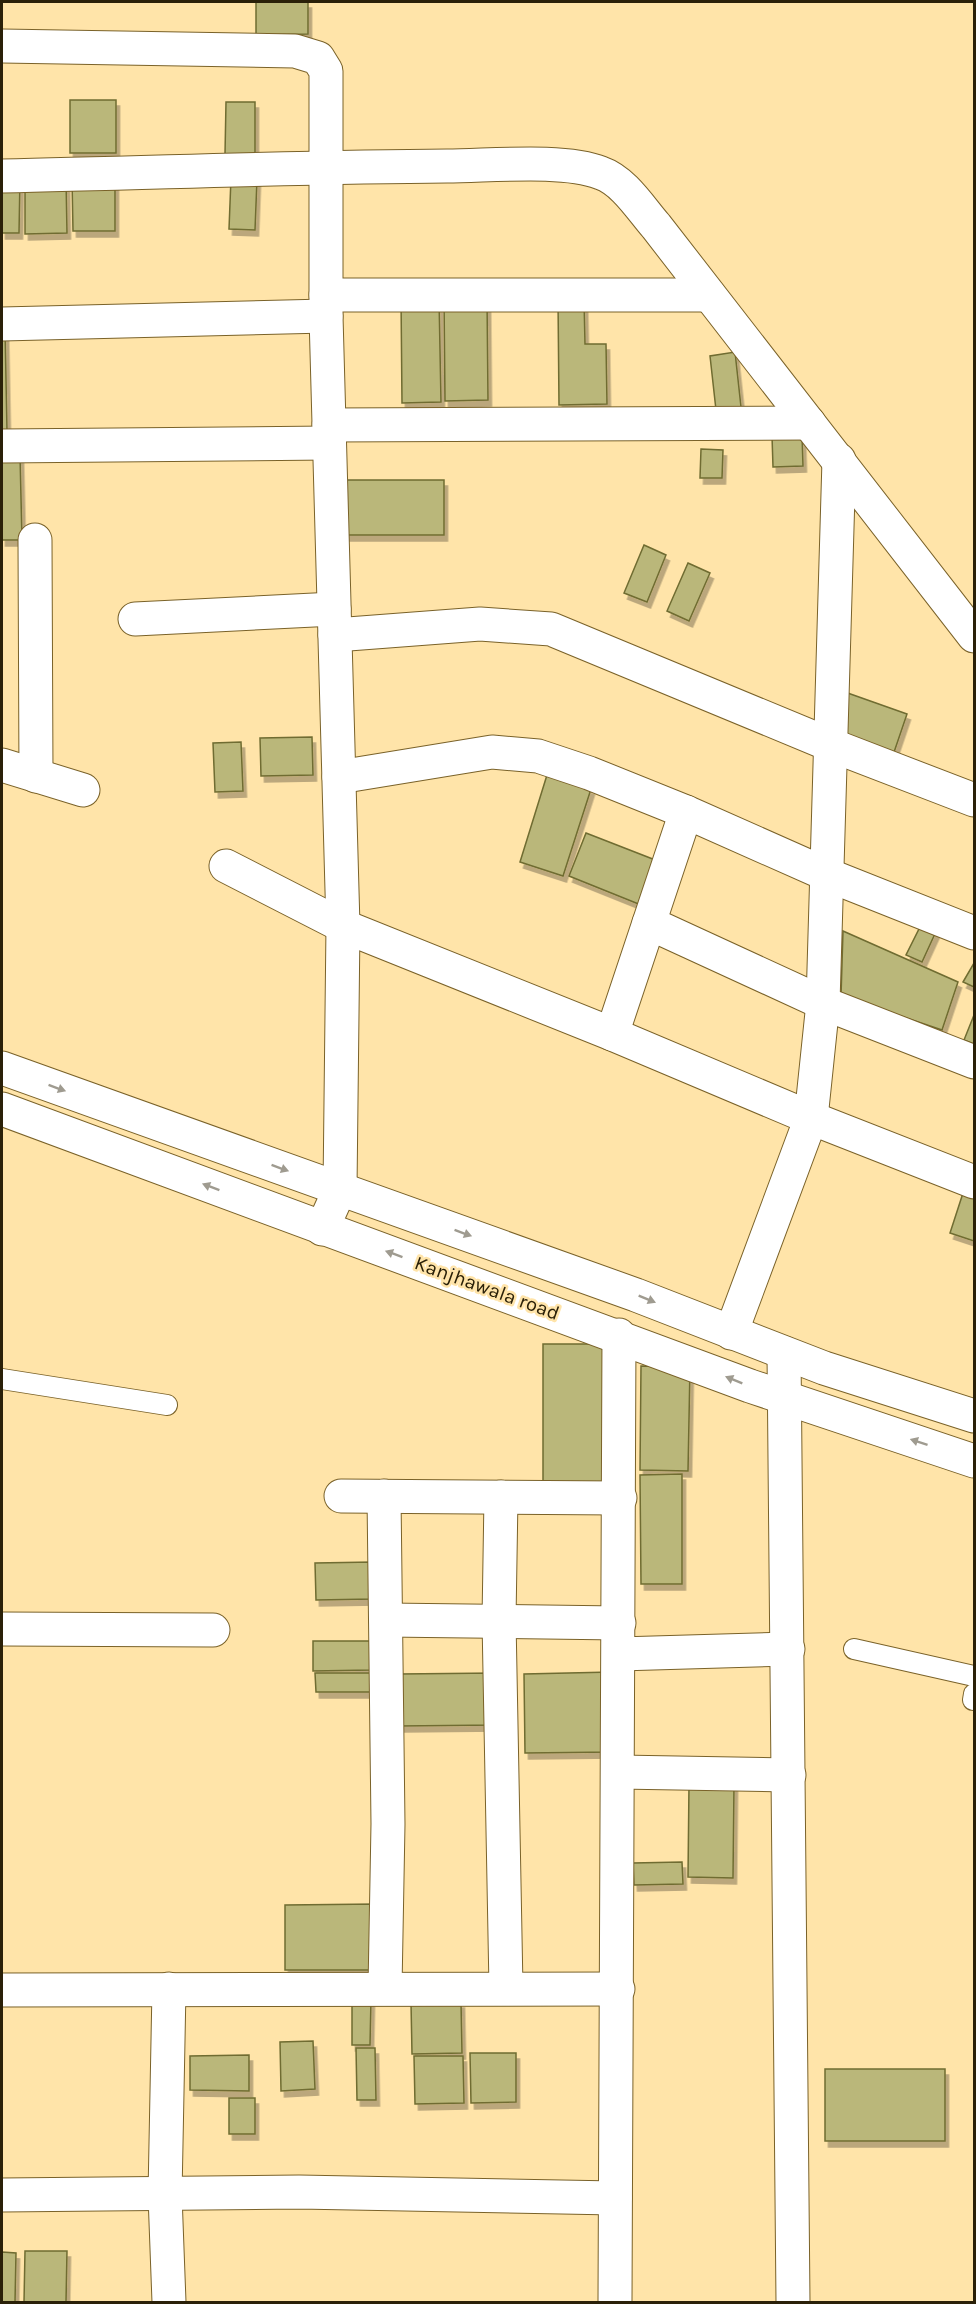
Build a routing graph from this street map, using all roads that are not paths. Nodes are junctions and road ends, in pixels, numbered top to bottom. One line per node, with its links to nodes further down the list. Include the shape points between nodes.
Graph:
1 (2, 46): 2 (street, via 295,51 318,58 326,71)
2 (327, 167): 3 (street); 4 (street, via 535,165 572,166 603,173 627,191); 5 (street)
3 (2, 176)
4 (709, 295): 5 (street); 7 (street)
5 (326, 305): 6 (street); 8 (street)
6 (2, 324)
7 (809, 423): 8 (street); 10 (street)
8 (329, 434): 9 (street); 13 (street)
9 (2, 446)
10 (839, 460): 14 (street); 15 (street)
11 (35, 540): 17 (street)
12 (135, 619): 13 (street)
13 (335, 622): 15 (street, via 552,629); 18 (street)
14 (975, 636)
15 (831, 745): 20 (street); 23 (street)
16 (2, 765): 17 (street)
17 (36, 776): 19 (street)
18 (339, 777): 21 (street, via 492,753 538,756); 25 (street)
19 (83, 790)
20 (975, 800)
21 (686, 812): 23 (street); 24 (street)
22 (226, 866): 25 (street)
23 (828, 875): 26 (street); 27 (street)
24 (649, 923): 27 (street); 28 (street)
25 (343, 926): 28 (street); 34 (street)
26 (975, 933)
27 (824, 1003): 29 (street); 32 (street)
28 (612, 1034): 32 (street)
29 (975, 1062)
30 (2, 1068): 34 (street, one-way to 34)
31 (2, 1109): 35 (street, Kanjhawala road, one-way to 31)
32 (811, 1118): 33 (street); 36 (street)
33 (975, 1182)
34 (340, 1189): 35 (street); 36 (street, one-way to 36, via 636,1295)
35 (322, 1229): 37 (street, Kanjhawala road, one-way to 35)
36 (730, 1334): 38 (street)
37 (619, 1335): 40 (street, Kanjhawala road, one-way to 37); 47 (street)
38 (784, 1353): 40 (street); 42 (street)
39 (2, 1378): 41 (lane)
40 (784, 1397): 43 (street, Kanjhawala road, one-way to 40); 53 (street)
41 (167, 1405)
42 (975, 1416)
43 (975, 1461)
44 (341, 1496): 45 (street)
45 (384, 1496): 46 (street); 48 (street)
46 (501, 1497): 47 (street); 49 (street)
47 (620, 1498): 52 (street)
48 (386, 1620): 49 (street); 58 (street)
49 (499, 1620): 52 (street); 59 (street)
50 (2, 1629): 51 (street)
51 (213, 1630)
52 (620, 1638): 53 (street); 56 (street)
53 (788, 1649): 57 (street)
54 (854, 1649): 55 (lane)
55 (975, 1676)
56 (619, 1772): 57 (street); 61 (street)
57 (789, 1775): 68 (street)
58 (385, 1988): 59 (street); 60 (street)
59 (506, 1988): 61 (street)
60 (169, 1989): 62 (street); 64 (street)
61 (618, 1989): 65 (street)
62 (2, 1990)
63 (2, 2195): 64 (street)
64 (165, 2195): 65 (street, via 299,2192); 66 (street)
65 (615, 2198): 67 (street)
66 (169, 2302)
67 (615, 2302)
68 (793, 2302)

